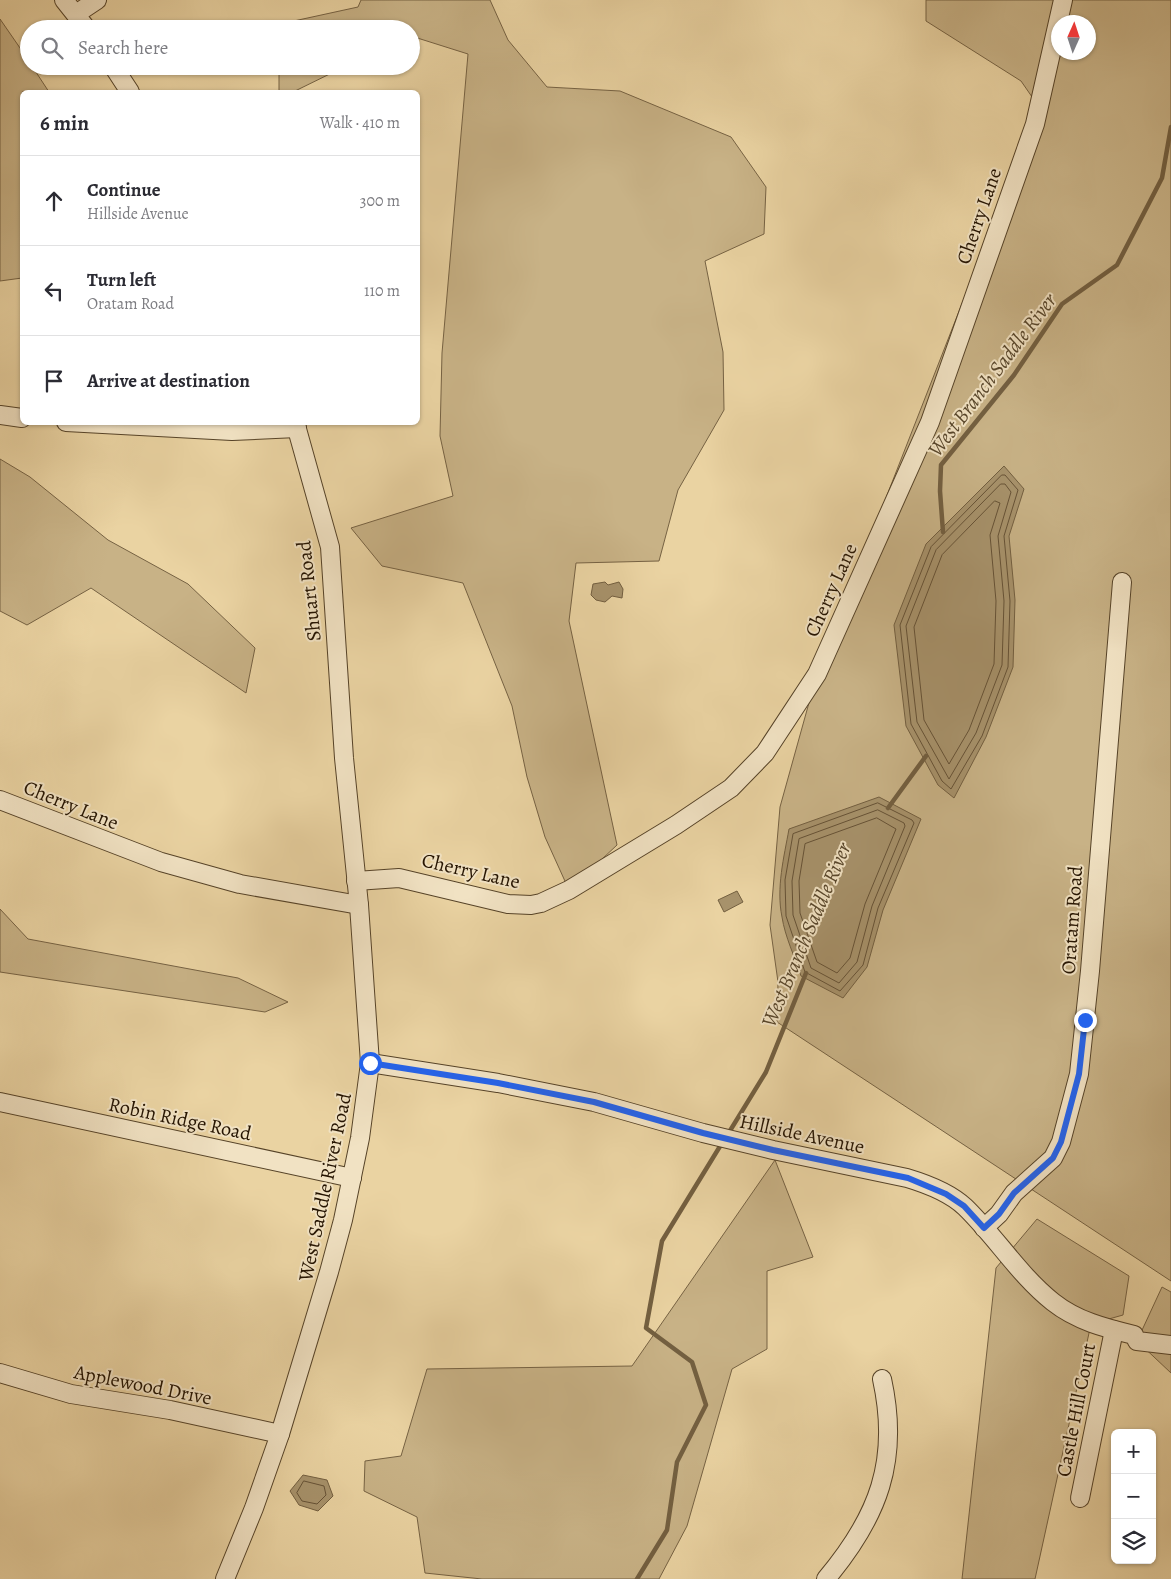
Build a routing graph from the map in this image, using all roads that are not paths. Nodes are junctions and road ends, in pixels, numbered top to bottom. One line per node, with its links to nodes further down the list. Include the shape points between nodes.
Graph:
1 (64, 0): 4 (street)
2 (98, 0): 4 (street)
3 (1064, 0): 15 (street, Cherry Lane, via 1035,124 930,422 817,674 766,753 731,788 569,890 541,903 518,905 399,878)
4 (76, 14): 5 (street)
5 (80, 20)
6 (119, 75): 7 (street)
7 (129, 90)
8 (0, 415): 9 (street)
9 (20, 418)
10 (121, 425): 11 (street, via 232,431)
11 (296, 425): 13 (street, Shuart Road, via 330,547)
12 (1122, 582): 20 (street, Oratam Road, via 1079,1074 1061,1142 1053,1158 1014,1193)
13 (344, 758): 15 (street, West Saddle River Road)
14 (0, 800): 16 (street, Cherry Lane, via 161,862 240,884)
15 (356, 880): 16 (street, West Saddle River Road)
16 (359, 905): 17 (street, West Saddle River Road)
17 (370, 1063): 19 (street, West Saddle River Road); 20 (street, Hillside Avenue, via 594,1102 735,1141 908,1178 928,1184 964,1206)
18 (0, 1102): 19 (street, Robin Ridge Road)
19 (352, 1178): 25 (street, West Saddle River Road, via 329,1272)
20 (984, 1228): 21 (street, Hillside Avenue, via 1054,1303 1074,1316)
21 (1114, 1330): 22 (street, Hillside Avenue, via 1134,1335 1136,1341); 26 (street, Castle Hill Court)
22 (1171, 1345)
23 (0, 1373): 25 (street, Applewood Drive, via 71,1394 170,1410)
24 (882, 1379): 28 (street, via 889,1425 884,1475 864,1528 851,1550)
25 (280, 1434): 27 (street, West Saddle River Road)
26 (1080, 1498)
27 (225, 1579)
28 (826, 1579)

